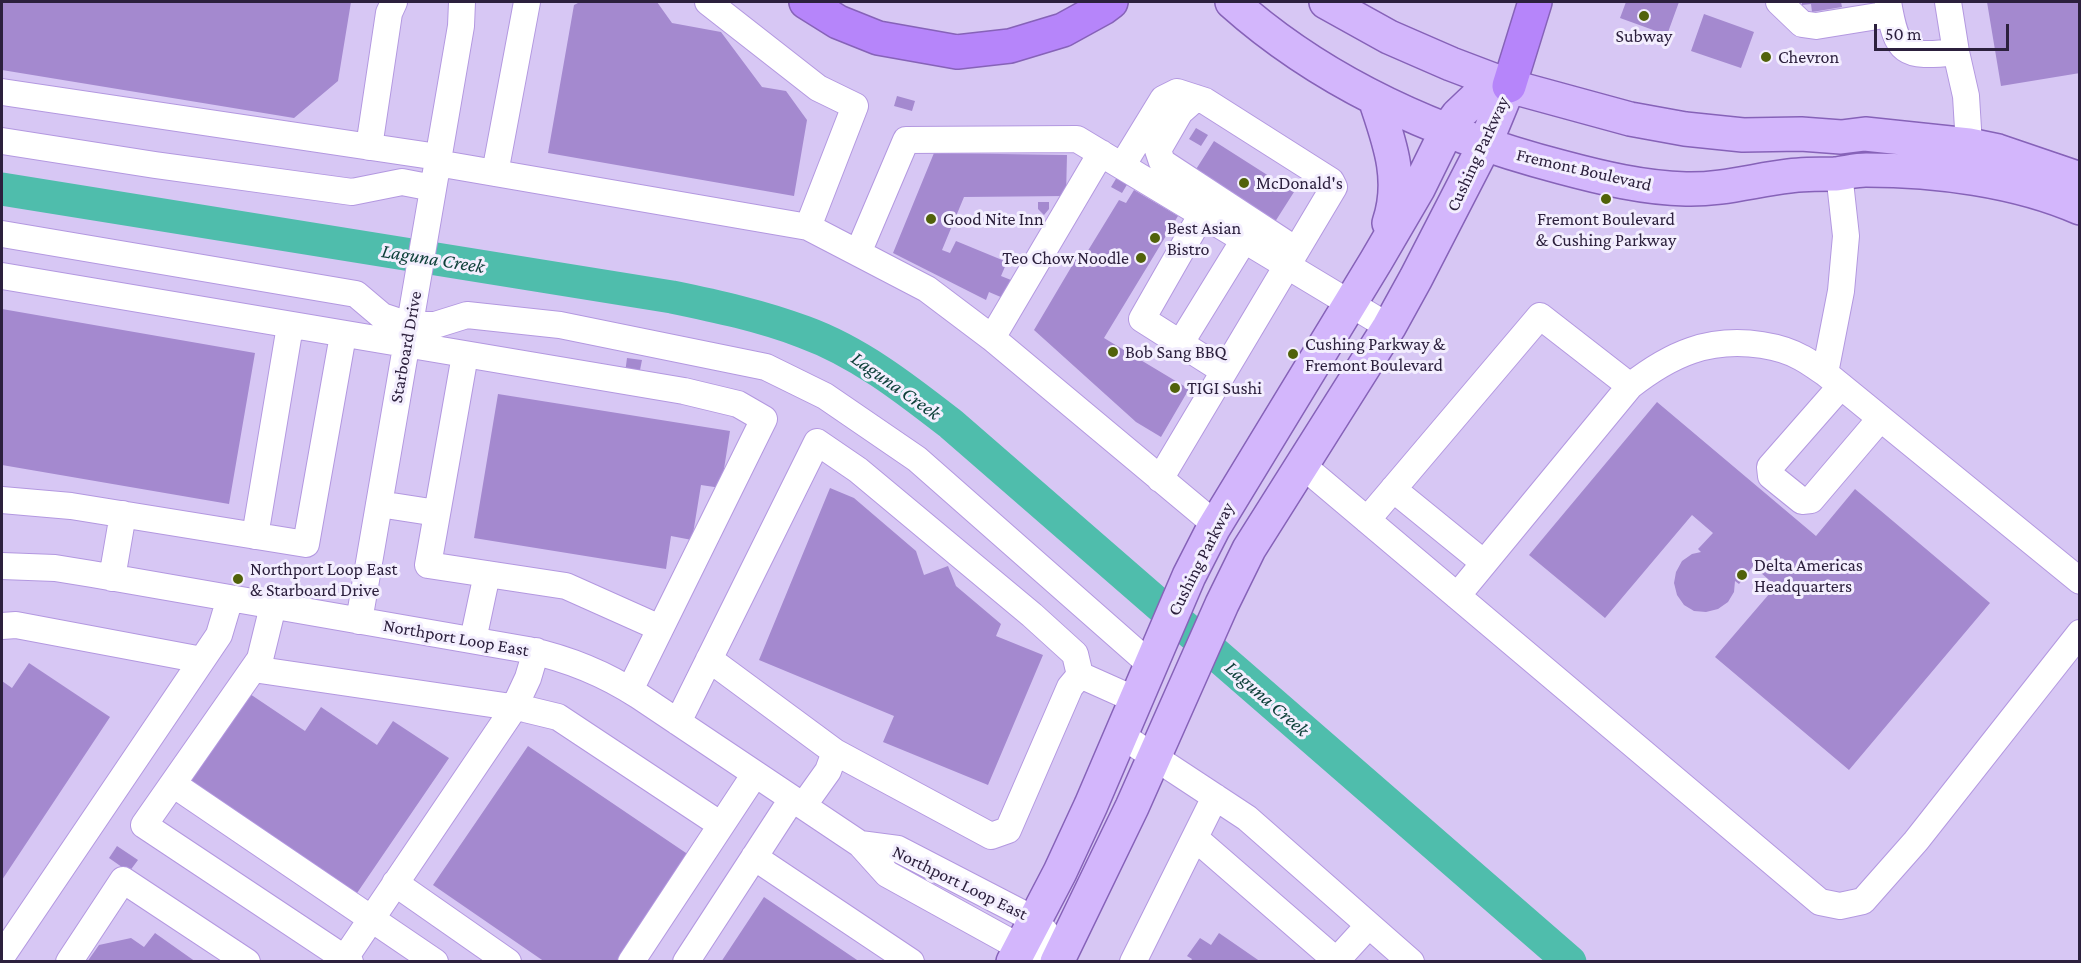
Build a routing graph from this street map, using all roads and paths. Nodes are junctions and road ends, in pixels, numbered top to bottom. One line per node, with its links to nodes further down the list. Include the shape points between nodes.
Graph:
1 (394, 2): 23 (street, via 389,13)
2 (462, 2): 25 (street, Starboard Drive)
3 (527, 2): 28 (street)
4 (708, 2): 35 (street, via 818,88 855,106)
5 (806, 2): 6 (highway, via 838,22 878,38 957,52 1010,46 1063,30)
6 (1111, 2)
7 (1232, 2): 17 (main road, Fremont Boulevard, via 1299,53)
8 (1326, 2): 14 (main road, via 1389,37)
9 (1535, 2): 14 (highway)
10 (1779, 2): 12 (street, via 1802,24 1816,26)
11 (1948, 2): 13 (street)
12 (1889, 8): 13 (street, via 1897,40 1908,51 1924,56)
13 (1956, 52): 22 (street, via 1966,96)
14 (1509, 86): 18 (main road, Cushing Parkway, via 1478,96); 19 (main road, via 1630,119 1685,129 1743,135); 21 (main road, Cushing Parkway)
15 (2, 92): 23 (street)
16 (1196, 98): 26 (street, via 1177,92 1163,99); 39 (street, via 1179,112 1158,150 1162,162); 39 (street, via 1331,181 1334,187)
17 (1375, 99): 18 (main road, Fremont Boulevard); 40 (main road, via 1392,148 1396,189)
18 (1448, 130): 21 (main road, Fremont Boulevard); 40 (main road, Cushing Parkway)
19 (1865, 134): 22 (main road); 30 (main road, via 1845,158 1814,162)
20 (2, 141): 32 (street, via 352,192 402,182)
21 (1485, 144): 30 (main road, Fremont Boulevard, via 1596,176 1651,186 1728,187); 44 (main road, Cushing Parkway)
22 (1968, 145): 27 (main road, via 1956,157 1912,162); 31 (main road, via 1998,151)
23 (369, 147): 25 (street)
24 (1101, 153): 26 (street); 38 (street, via 1077,139 906,140); 47 (street)
25 (437, 160): 28 (street); 32 (street, Starboard Drive)
26 (1122, 166): 34 (street)
27 (1901, 171): 29 (main road, Fremont Boulevard); 33 (main road, Fremont Boulevard, via 1932,172 2021,189)
28 (495, 173): 35 (street)
29 (1839, 173): 30 (main road, Fremont Boulevard); 51 (street, via 1846,236)
30 (1790, 175)
31 (2079, 179)
32 (432, 192): 45 (street, Starboard Drive)
33 (2079, 208)
34 (1202, 214): 37 (street); 48 (street, via 1142,319)
35 (808, 227): 38 (street)
36 (2, 234): 45 (street, via 356,294 382,316)
37 (1244, 240): 39 (street); 48 (street)
38 (858, 254): 47 (street, via 927,289)
39 (1291, 257): 42 (street); 50 (street)
40 (1376, 261): 42 (main road, Cushing Parkway)
41 (2, 276): 43 (street)
42 (1350, 303): 44 (street); 62 (main road, Cushing Parkway)
43 (290, 326): 46 (street); 63 (street)
44 (1389, 327): 54 (main road, Cushing Parkway)
45 (409, 328): 46 (street); 49 (street); 58 (street, Starboard Drive); 80 (street, via 467,315 560,325 766,367 825,396 917,459)
46 (343, 335): 63 (street, via 306,544)
47 (992, 338): 55 (street)
48 (1180, 344): 50 (street)
49 (465, 355): 59 (street); 74 (street, via 684,392 738,404 764,419)
50 (1224, 371): 55 (street)
51 (1833, 380): 52 (street, via 1801,357 1774,347 1741,342 1710,345 1680,354); 53 (street); 53 (street, via 1770,467 1771,476 1802,501 1810,500)
52 (1630, 386): 56 (street, via 1540,316); 64 (street)
53 (1880, 418): 68 (street)
54 (1302, 465): 61 (street); 89 (main road, Cushing Parkway, via 1249,549)
55 (1160, 479): 62 (street)
56 (1393, 489): 61 (street); 64 (street)
57 (2, 500): 60 (street)
58 (379, 504): 59 (street); 72 (street, Starboard Drive)
59 (437, 513): 66 (street, via 428,565)
60 (123, 514): 63 (street); 67 (street)
61 (1367, 520): 69 (street)
62 (1216, 525): 80 (main road, Cushing Parkway)
63 (255, 536)
64 (1484, 562): 69 (street)
65 (2, 566): 67 (street, Northport Loop East, via 55,568)
66 (487, 574): 74 (street, via 566,586); 76 (street)
67 (112, 578): 70 (street, Northport Loop East)
68 (2079, 581)
69 (1457, 596): 75 (street, via 1820,902 1840,906 1863,901 1916,841)
70 (230, 598): 71 (street, Northport Loop East); 79 (street, via 219,634)
71 (273, 606): 72 (street, Northport Loop East); 81 (street, via 260,658)
72 (359, 621): 76 (street, Northport Loop East)
73 (2, 626): 79 (street, via 16,625)
74 (660, 628): 83 (street)
75 (2079, 633)
76 (473, 640): 77 (street, Northport Loop East)
77 (536, 651): 83 (street, Northport Loop East, via 588,667); 85 (street)
78 (709, 659): 82 (street, via 817,442 858,470 1032,615 1075,654); 86 (street); 88 (street)
79 (202, 660): 101 (street)
80 (1153, 660): 84 (main road, Cushing Parkway)
81 (253, 669): 85 (street); 91 (street)
82 (1080, 675): 84 (street); 88 (street, via 1070,687 1008,830 991,836)
83 (630, 690): 86 (street, Northport Loop East)
84 (1136, 700): 87 (main road, Cushing Parkway)
85 (514, 708): 94 (street, via 558,717); 97 (street)
86 (678, 722): 90 (street, Northport Loop East)
87 (1121, 735): 89 (street); 100 (main road, Cushing Parkway, via 1069,853)
88 (835, 752): 93 (street, via 828,771)
89 (1155, 756): 92 (street); 102 (main road, Cushing Parkway)
90 (755, 774): 93 (street, Northport Loop East); 94 (street)
91 (173, 784): 98 (street); 103 (street, via 144,825)
92 (1215, 797): 95 (street); 99 (street, via 1247,818)
93 (798, 803): 96 (street); 100 (street, Northport Loop East, via 860,844 898,849)
94 (721, 825): 109 (street)
95 (1195, 838): 104 (street); 112 (street)
96 (754, 857): 110 (street); 111 (street)
97 (395, 884): 98 (street); 108 (street)
98 (371, 918): 103 (street); 107 (street)
99 (1369, 925): 104 (street); 113 (street)
100 (1023, 943): 102 (street, Northport Loop East)
101 (2, 956)
102 (1060, 956)
103 (348, 960)
104 (1338, 961)
105 (69, 962): 106 (street, via 123,880)
106 (248, 962)
107 (435, 962)
108 (508, 962)
109 (631, 962)
110 (686, 962)
111 (911, 962)
112 (1133, 962)
113 (1411, 962)

